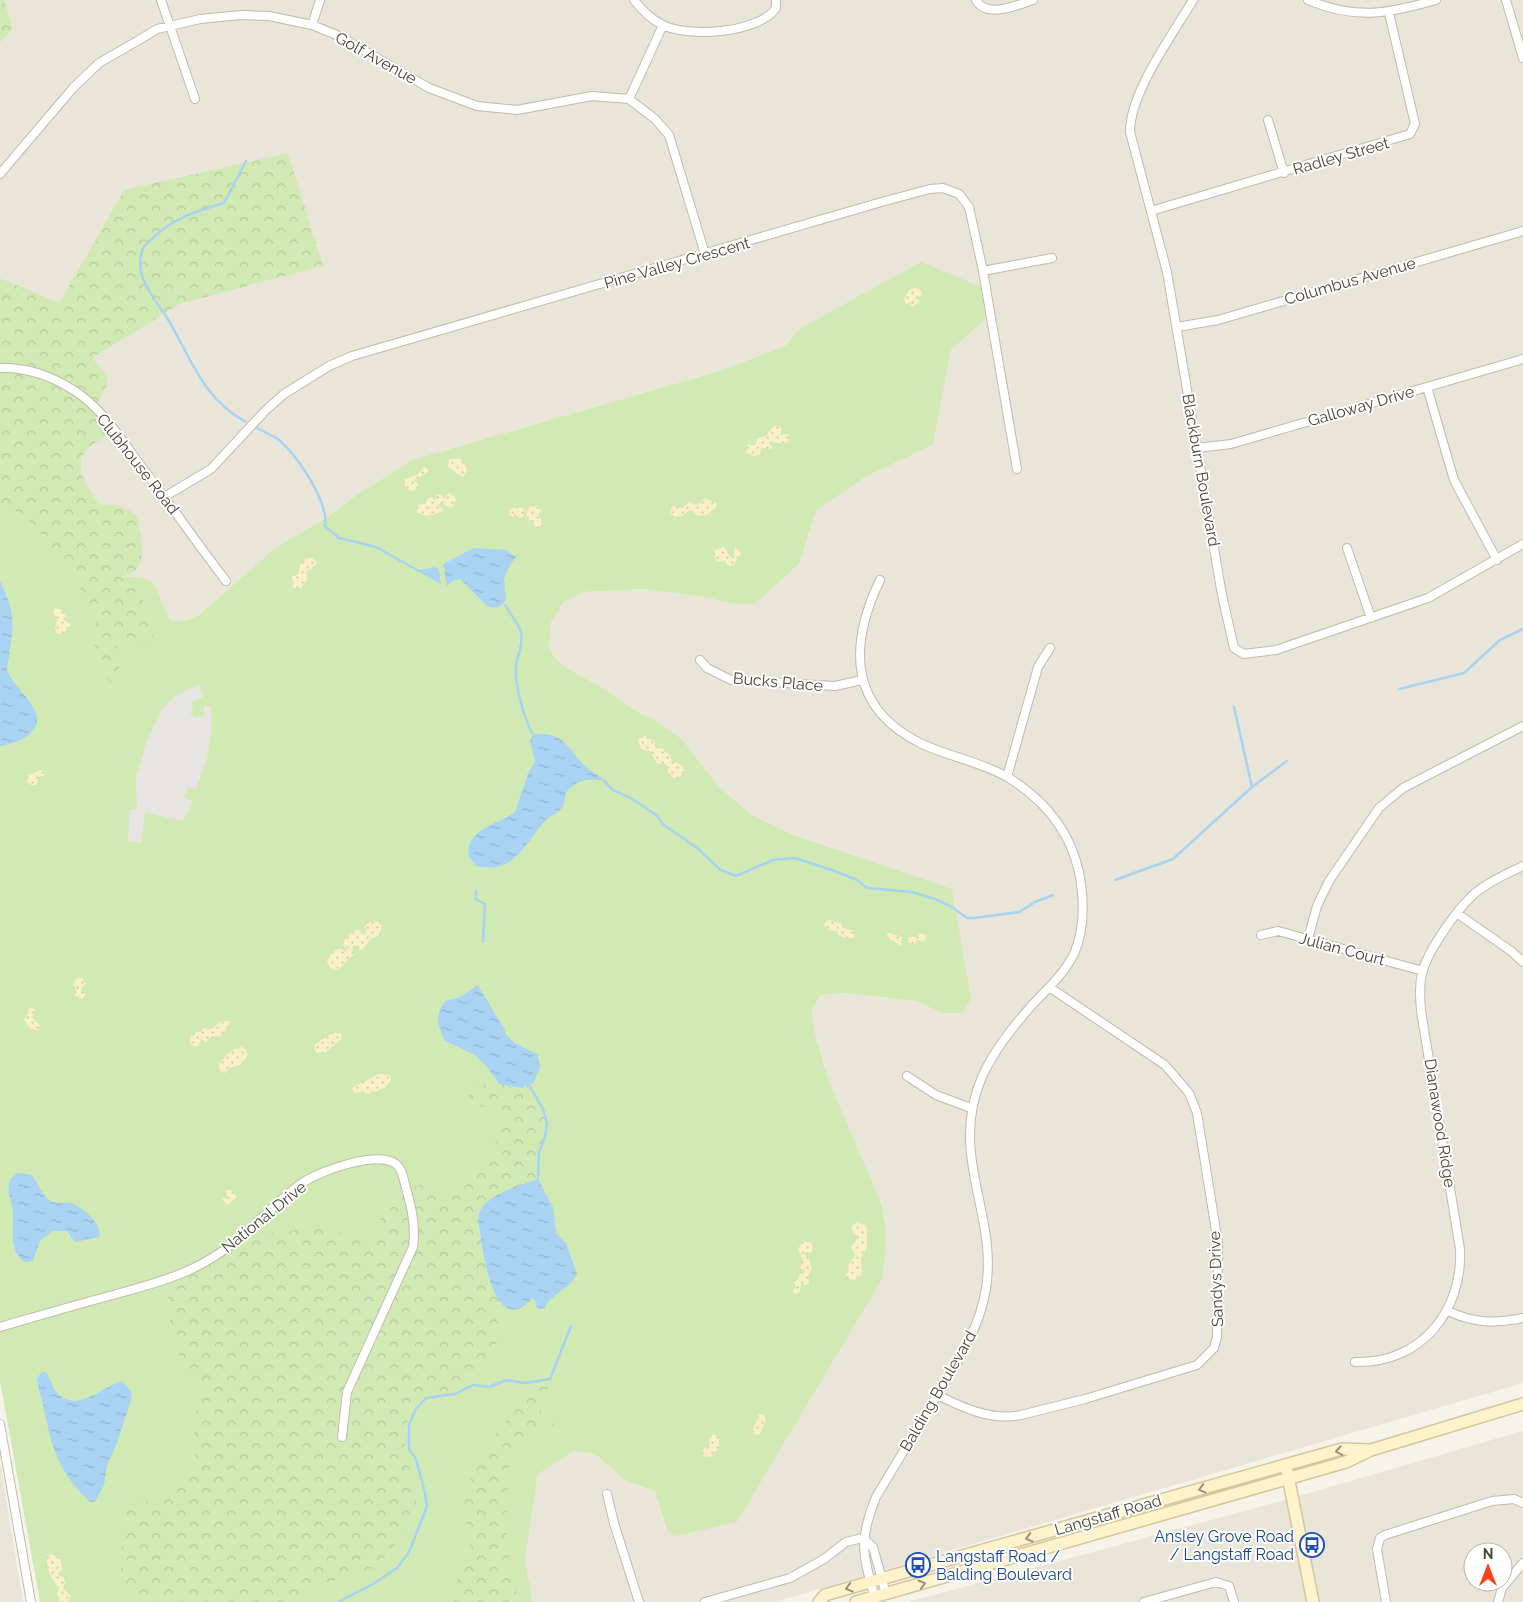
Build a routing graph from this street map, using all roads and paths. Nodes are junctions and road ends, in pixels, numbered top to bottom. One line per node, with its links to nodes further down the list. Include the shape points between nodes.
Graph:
1 (161, 0): 14 (street)
2 (320, 0): 12 (street)
3 (634, 0): 13 (street)
4 (776, 0): 13 (street, via 776,8 766,18 724,30 705,33)
5 (976, 0): 6 (street, via 990,10)
6 (1034, 0)
7 (1193, 0): 21 (street, Blackburn Boulevard, via 1138,95 1131,116 1131,141)
8 (1308, 0): 11 (street, via 1352,14)
9 (1436, 0): 11 (street)
10 (1506, 0): 15 (street)
11 (1389, 13): 19 (street, Radley Street, via 1415,124 1412,131 1400,138)
12 (312, 25): 14 (street, Golf Avenue, via 269,16 241,15); 17 (street, Golf Avenue, via 340,36 429,88 477,106 517,110 592,96)
13 (663, 25): 17 (street)
14 (169, 26): 16 (street); 20 (street, Golf Avenue, via 157,29 99,63 73,88)
15 (1523, 58)
16 (195, 99)
17 (629, 99): 23 (street, via 656,119 669,135)
18 (1268, 120): 19 (street)
19 (1284, 173): 21 (street, Radley Street)
20 (0, 174)
21 (1151, 211): 26 (street, Blackburn Boulevard, via 1164,257)
22 (1523, 231): 26 (street, Columbus Avenue, via 1218,320)
23 (705, 254): 25 (street, Pine Valley Crescent, via 885,200 943,188 959,194 969,207); 32 (street, Pine Valley Crescent, via 374,349 329,366 284,394 211,469)
24 (1052, 258): 25 (street)
25 (983, 270): 31 (street, Pine Valley Crescent)
26 (1177, 327): 30 (street, Blackburn Boulevard)
27 (1523, 359): 29 (street, Galloway Drive)
28 (0, 368): 32 (street, Clubhouse Road, via 42,374 77,392 112,428)
29 (1427, 387): 30 (street, Galloway Drive, via 1232,444); 35 (street, via 1454,480)
30 (1198, 448): 38 (street, Blackburn Boulevard, via 1222,595 1236,650 1250,654 1276,650)
31 (1017, 469)
32 (164, 497): 37 (street, Clubhouse Road)
33 (1523, 544): 35 (street, Blackburn Boulevard)
34 (1347, 548): 38 (street)
35 (1497, 560): 38 (street, Blackburn Boulevard, via 1438,594)
36 (880, 580): 41 (street, Balding Boulevard, via 861,629 859,656)
37 (226, 581)
38 (1371, 618)
39 (1050, 648): 43 (street, via 1038,667)
40 (700, 660): 41 (street, Bucks Place, via 707,668 731,680 835,686)
41 (862, 680): 43 (street, Balding Boulevard, via 887,719 908,736)
42 (1523, 726): 47 (street, via 1393,794 1379,808 1329,881 1317,906)
43 (1006, 777): 50 (street, Balding Boulevard, via 1035,797 1057,821 1068,838 1079,873 1083,905 1080,933 1074,954)
44 (1523, 866): 45 (street, Dianawood Ridge, via 1477,892)
45 (1458, 914): 48 (street); 49 (street, Dianawood Ridge, via 1438,941)
46 (1261, 935): 47 (street, Julian Court, via 1278,931)
47 (1308, 939): 49 (street, Julian Court)
48 (1523, 962)
49 (1423, 971): 53 (street, Dianawood Ridge, via 1421,1011 1460,1249 1461,1267)
50 (1049, 988): 52 (street, Balding Boulevard, via 1003,1040 985,1072); 57 (street, Sandys Drive, via 1166,1065 1195,1103 1218,1243 1217,1337 1214,1348 1197,1365 1021,1416 985,1415)
51 (907, 1076): 52 (street, via 936,1095)
52 (971, 1108): 57 (street, Balding Boulevard, via 970,1147 986,1234 987,1288 976,1325)
53 (1448, 1311): 54 (street, via 1470,1320 1500,1322); 56 (street, Dianawood Ridge, via 1431,1332 1409,1349 1371,1362)
54 (1523, 1318)
55 (0, 1327): 60 (street, National Drive, via 186,1272 232,1244 272,1206 305,1181 350,1164 389,1161 398,1165 402,1173 412,1210 415,1224 412,1247 347,1392)
56 (1355, 1362)
57 (937, 1396): 66 (street, Balding Boulevard, via 876,1497)
58 (1523, 1404): 61 (main road, Langstaff Road)
59 (0, 1424): 70 (street)
60 (342, 1437)
61 (1371, 1450): 62 (main road, Langstaff Road, one-way to 62, via 1342,1449); 63 (main road, Langstaff Road, via 1346,1462)
62 (1286, 1465): 63 (main road); 68 (main road, Langstaff Road, one-way to 68)
63 (1289, 1478): 69 (main road, Langstaff Road, one-way to 63); 77 (main road)
64 (608, 1494): 71 (street)
65 (1523, 1504): 78 (street, via 1514,1499 1492,1501 1385,1535 1378,1548)
66 (863, 1538): 68 (street, via 873,1547); 72 (street, via 846,1542 790,1578)
67 (1523, 1563): 79 (street, via 1502,1588)
68 (876, 1581): 69 (street); 69 (street); 73 (main road, Langstaff Road, one-way to 73, via 825,1595)
69 (881, 1596): 74 (main road, Langstaff Road)
70 (31, 1602)
71 (639, 1602)
72 (705, 1602)
73 (819, 1602)
74 (856, 1602)
75 (1144, 1602): 76 (street, via 1221,1582 1229,1586)
76 (1234, 1602)
77 (1313, 1602)
78 (1386, 1602)
79 (1498, 1602)

